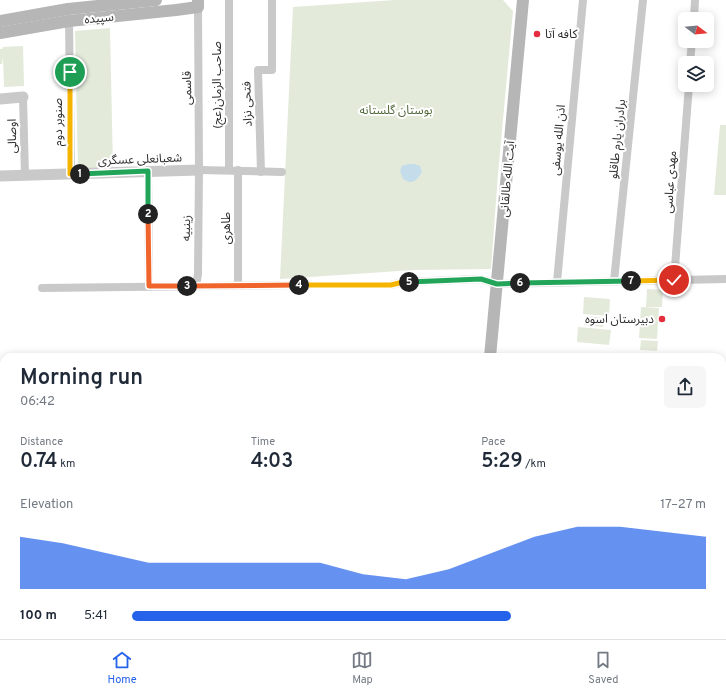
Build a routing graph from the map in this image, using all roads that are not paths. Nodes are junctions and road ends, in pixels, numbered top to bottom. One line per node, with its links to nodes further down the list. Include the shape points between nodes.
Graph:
1 (156, 0): 8 (main road)
2 (229, 0): 19 (street, صاحب الزمان(عج))
3 (272, 0): 22 (street, فتحی نزاد, via 272,70 258,70)
4 (523, 0): 31 (main road, آیت الله طالقانی)
5 (582, 0): 30 (street, اذن الله یوسفی)
6 (643, 0): 29 (street, برادران یارم طاقلو)
7 (695, 0): 11 (street)
8 (127, 2): 10 (main road)
9 (198, 3): 10 (main road, سپیده, via 176,10); 18 (street, قاسمی)
10 (68, 10): 13 (main road, سپیده); 24 (street, صنوبر دوم)
11 (694, 12)
12 (0, 21): 13 (main road)
13 (21, 24): 14 (main road, سپیده)
14 (0, 33)
15 (688, 92): 28 (street, مهدی عباسی)
16 (23, 97): 17 (street); 26 (street, اوصالی)
17 (0, 99)
18 (200, 170): 19 (street, شعبانعلی عسگری); 21 (street, شعبانعلی عسگری); 34 (street, زینبیه)
19 (229, 170): 20 (street, شعبانعلی عسگری)
20 (238, 170): 22 (street, شعبانعلی عسگری); 32 (street, طاهری)
21 (148, 171): 24 (street, شعبانعلی عسگری); 33 (street)
22 (261, 172): 23 (street, شعبانعلی عسگری)
23 (282, 172)
24 (70, 174): 26 (street, شعبانعلی عسگری)
25 (0, 176): 26 (street, شعبانعلی عسگری)
26 (25, 176)
27 (726, 279): 28 (street)
28 (674, 280): 29 (street)
29 (614, 281): 30 (street)
30 (557, 282): 31 (street)
31 (497, 284): 32 (street, via 481,279 403,282 391,285); 36 (main road, آیت الله طالقانی)
32 (238, 285): 34 (street)
33 (149, 286): 34 (street); 35 (street)
34 (196, 286)
35 (42, 288)
36 (490, 353)

